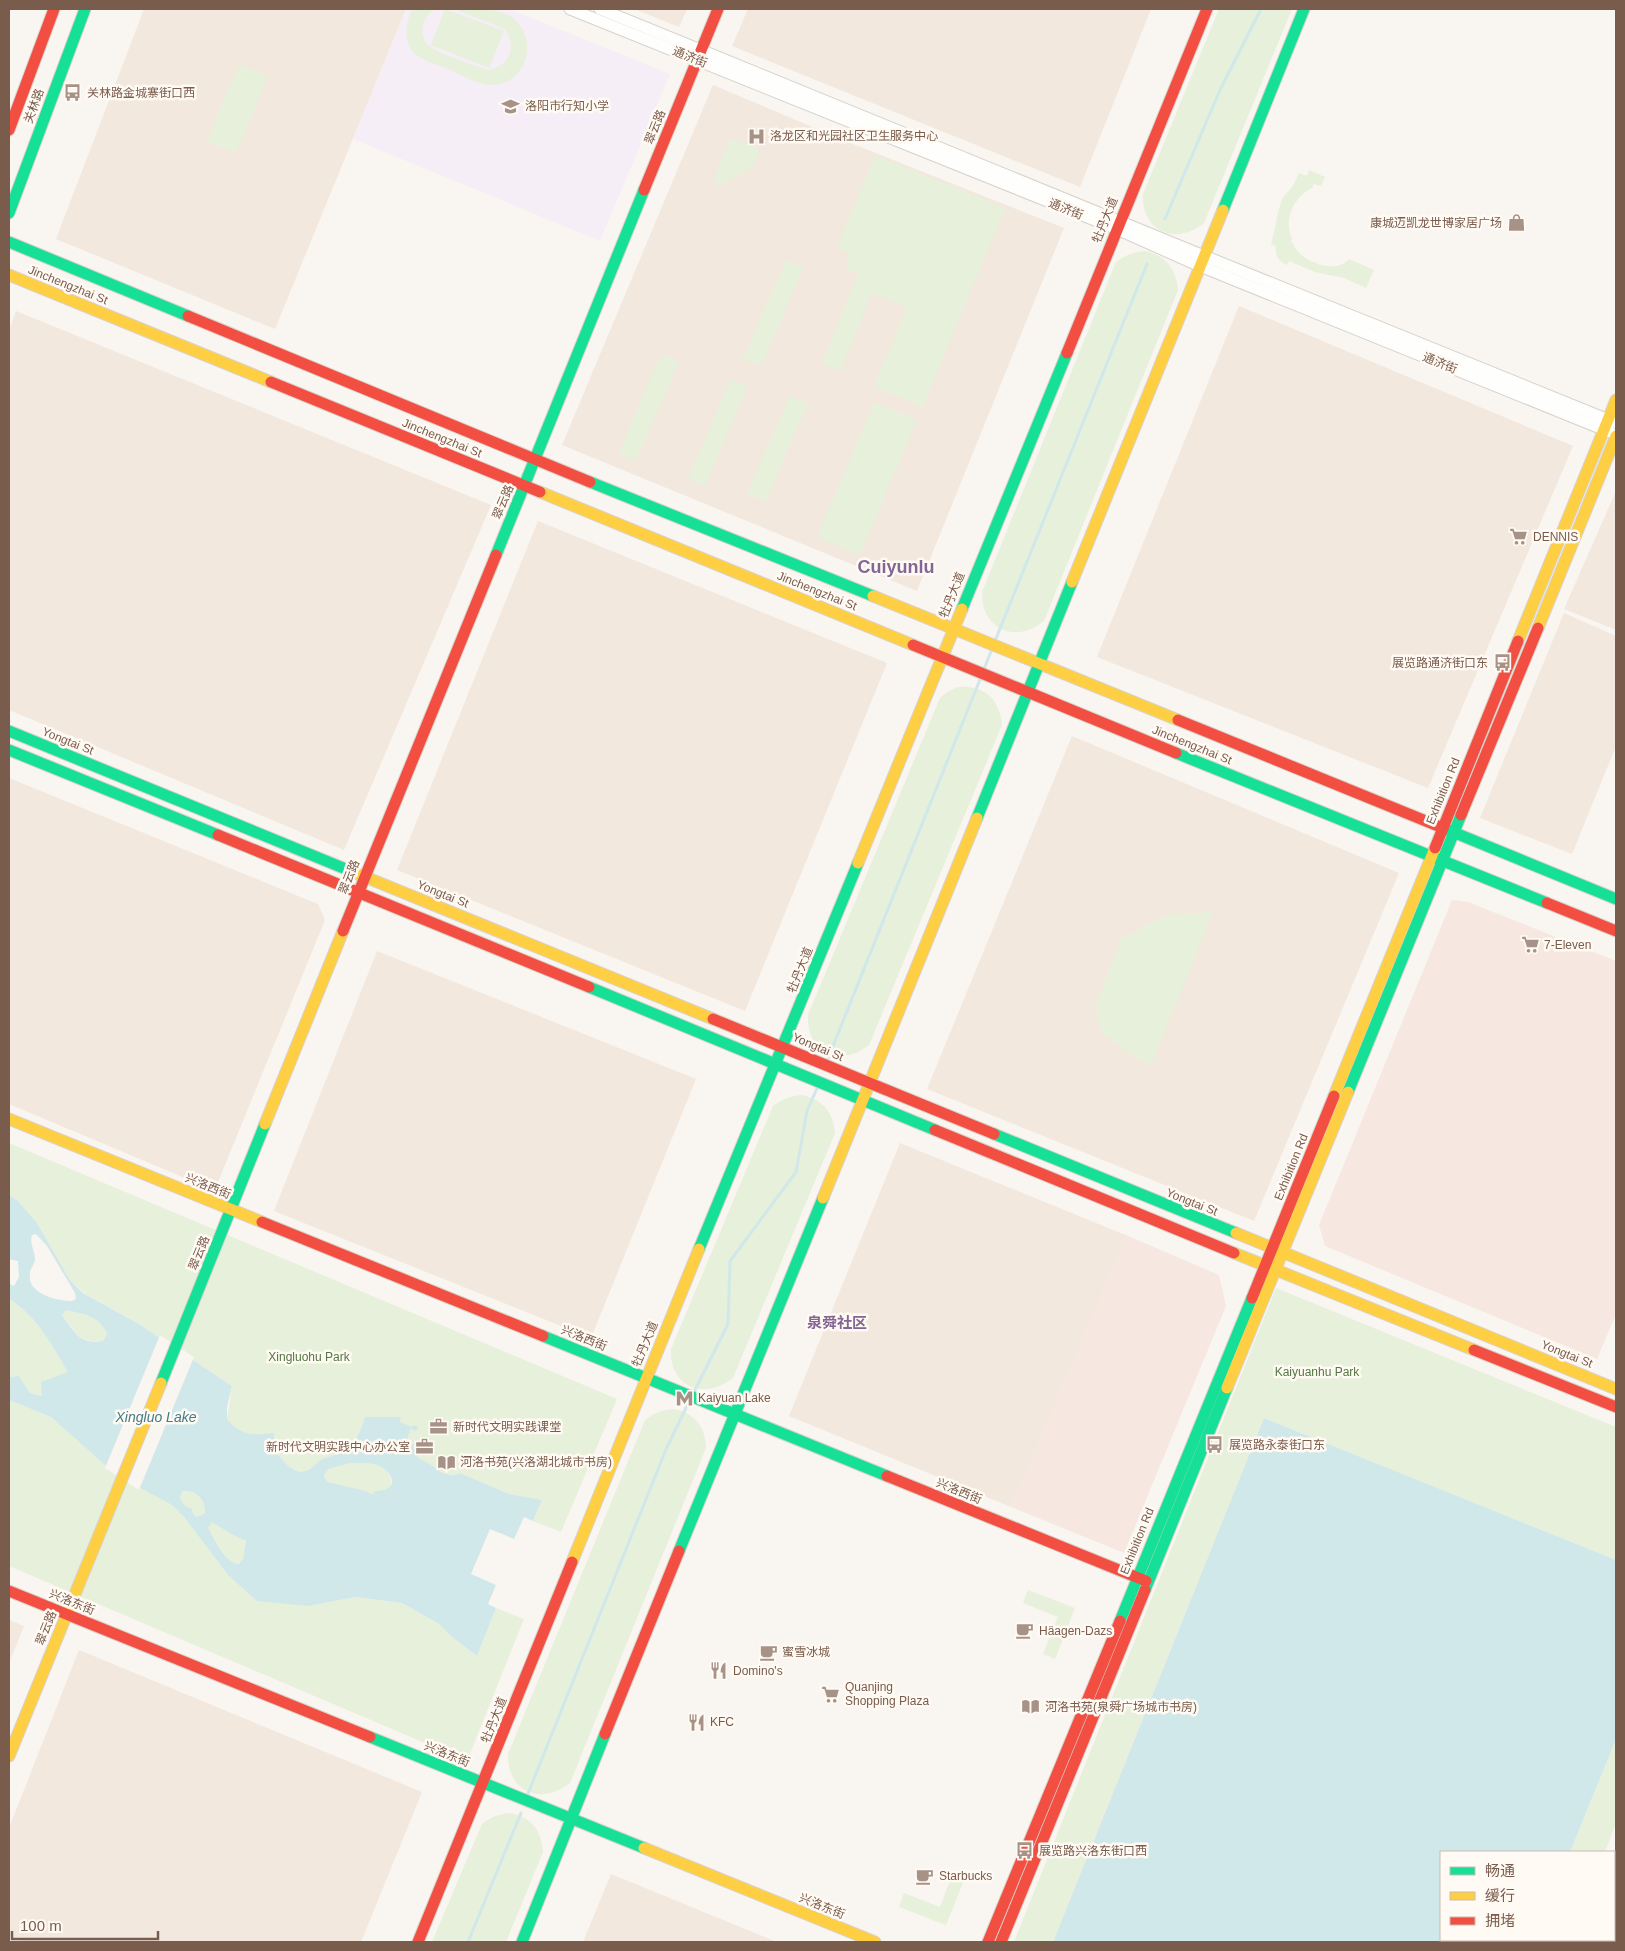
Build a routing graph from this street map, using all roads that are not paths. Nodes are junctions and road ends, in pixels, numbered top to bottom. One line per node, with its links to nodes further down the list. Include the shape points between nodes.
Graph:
1 (54, 9): 10 (main road, 关林路)
2 (85, 9): 11 (main road, 关林路)
3 (570, 9): 9 (street, 通济街)
4 (600, 9): 9 (street, 通济街)
5 (708, 9): 9 (main road, 翠云路)
6 (718, 9): 9 (main road, 翠云路)
7 (1207, 9): 12 (main road, 牡丹大道)
8 (1304, 9): 14 (main road)
9 (695, 53): 12 (street, 通济街); 19 (main road, 翠云路)
10 (9, 130)
11 (9, 213)
12 (1118, 225): 14 (street, 通济街); 21 (main road, 牡丹大道)
13 (9, 242): 19 (main road, Jinchengzhai St)
14 (1202, 261): 17 (street, 通济街); 23 (main road)
15 (9, 275): 20 (main road, Jinchengzhai St)
16 (1616, 400): 17 (main road, Exhibition Rd)
17 (1610, 424): 18 (street, 通济街); 27 (main road, Exhibition Rd)
18 (1616, 435): 28 (main road, Exhibition Rd)
19 (531, 459): 20 (main road, 翠云路); 21 (main road, Jinchengzhai St)
20 (520, 485): 22 (main road, Jinchengzhai St); 30 (main road, 翠云路)
21 (954, 628): 22 (main road, 牡丹大道); 23 (main road, Jinchengzhai St)
22 (942, 656): 24 (main road, Jinchengzhai St); 34 (main road, 牡丹大道)
23 (1040, 663): 24 (main road); 27 (main road, Jinchengzhai St)
24 (1028, 692): 29 (main road, Jinchengzhai St); 36 (main road)
25 (9, 731): 30 (main road, Yongtai St)
26 (9, 750): 31 (main road)
27 (1442, 829): 28 (main road, Jinchengzhai St); 29 (main road, Exhibition Rd)
28 (1454, 834): 29 (main road, Exhibition Rd); 32 (main road, Jinchengzhai St)
29 (1437, 859): 33 (main road, Jinchengzhai St); 41 (main road, Exhibition Rd); 42 (main road, Exhibition Rd)
30 (361, 875): 31 (main road, 翠云路); 34 (main road, Yongtai St)
31 (355, 890): 35 (main road); 40 (main road, 翠云路)
32 (1616, 899)
33 (1616, 931)
34 (783, 1048): 35 (main road, 牡丹大道); 36 (main road, Yongtai St)
35 (776, 1064): 37 (main road); 45 (main road, 牡丹大道)
36 (870, 1083): 37 (main road); 41 (main road, Yongtai St)
37 (863, 1099): 43 (main road); 48 (main road)
38 (9, 1119): 40 (main road, 兴洛西街)
39 (9, 1128): 40 (main road, 兴洛西街)
40 (224, 1212): 45 (main road, 兴洛西街); 53 (main road, 翠云路)
41 (1272, 1250): 42 (main road, Yongtai St); 43 (main road, Exhibition Rd)
42 (1283, 1254): 44 (main road, Exhibition Rd); 46 (main road, Yongtai St)
43 (1265, 1266): 44 (main road); 49 (main road, Exhibition Rd)
44 (1277, 1270): 47 (main road); 50 (main road, Exhibition Rd)
45 (645, 1381): 48 (main road, 兴洛西街); 56 (main road, 牡丹大道)
46 (1616, 1389)
47 (1616, 1407)
48 (732, 1418): 49 (main road, 兴洛西街); 57 (main road)
49 (1136, 1581): 50 (main road, 兴洛西街); 62 (main road, Exhibition Rd)
50 (1147, 1586): 63 (main road, Exhibition Rd)
51 (9, 1591): 53 (main road, 兴洛东街)
52 (9, 1600): 53 (main road, 兴洛东街)
53 (61, 1617): 54 (main road, 翠云路); 55 (main road, 翠云路); 56 (main road, 兴洛东街)
54 (9, 1731)
55 (9, 1756)
56 (482, 1787): 57 (main road, 兴洛东街); 58 (main road, 牡丹大道)
57 (571, 1823): 59 (main road); 60 (main road, 兴洛东街); 61 (main road, 兴洛东街)
58 (418, 1942)
59 (522, 1942)
60 (853, 1942)
61 (875, 1942)
62 (988, 1942)
63 (1001, 1942)

